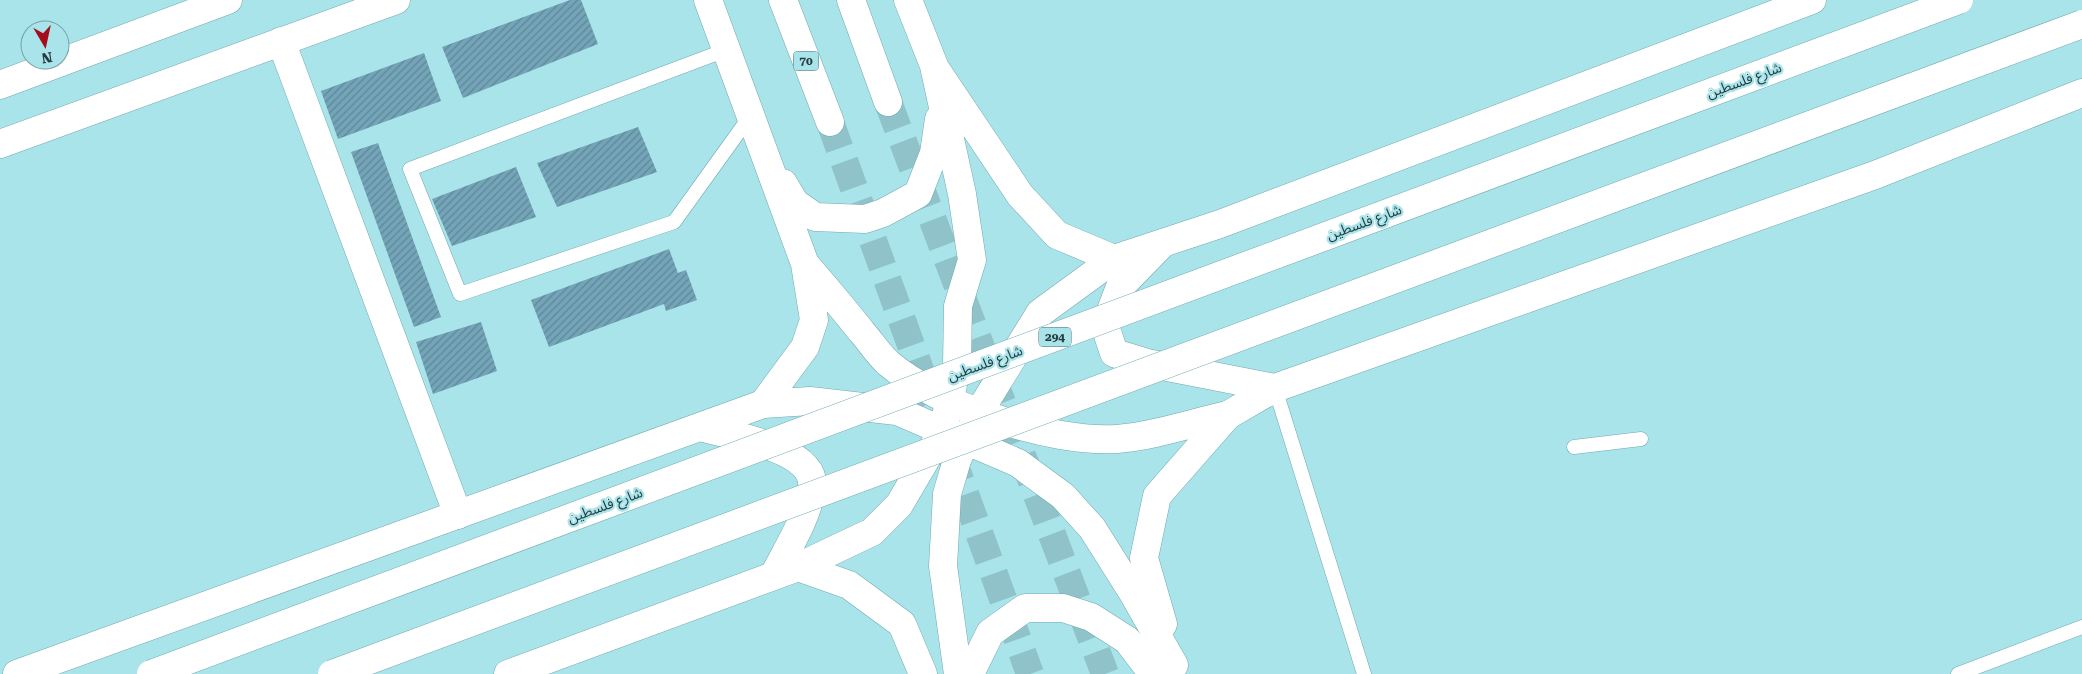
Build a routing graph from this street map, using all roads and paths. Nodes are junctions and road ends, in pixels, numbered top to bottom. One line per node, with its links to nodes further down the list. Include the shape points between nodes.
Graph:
1 (228, 0): 13 (main road)
2 (396, 0): 10 (main road)
3 (708, 0): 11 (main road)
4 (783, 0): 17 (main road, 70)
5 (851, 0): 15 (main road)
6 (908, 0): 12 (main road)
7 (1812, 0): 20 (main road)
8 (1959, 0): 37 (main road, شارع فلسطين / 294, bridge)
9 (2082, 24): 38 (main road, bridge)
10 (281, 40): 18 (main road); 32 (main road)
11 (726, 50): 16 (main road); 16 (lane, via 410,169 460,294 674,222)
12 (934, 66): 19 (main road, via 939,116 934,153 918,194 883,213 865,218 815,217 795,203); 21 (main road, via 1020,194 1057,235); 24 (main road, via 962,194 972,260 958,306 957,366)
13 (0, 85)
14 (2082, 93): 23 (main road, via 1875,175)
15 (888, 102)
16 (751, 115): 19 (main road)
17 (830, 122)
18 (0, 144)
19 (765, 154): 22 (main road)
20 (1165, 242): 21 (main road); 23 (main road, via 1120,287 1105,326 1114,353 1147,363)
21 (1114, 259): 26 (main road, via 1040,313)
22 (806, 264): 24 (main road, via 887,362 932,393); 25 (main road, via 814,320 805,347)
23 (1275, 388): 27 (main road); 43 (lane)
24 (949, 400): 26 (main road); 29 (main road)
25 (764, 404): 28 (main road); 29 (main road, via 810,401 897,411)
26 (979, 412): 27 (main road, via 1020,426 1118,439); 29 (main road)
27 (1228, 414): 35 (main road, via 1156,496 1144,558)
28 (699, 427): 32 (main road); 33 (main road, via 786,451 808,468 812,486)
29 (955, 435): 33 (main road, via 899,505 872,532); 35 (main road, via 1018,463 1063,496 1092,528 1133,593); 41 (main road, via 947,494 943,566)
30 (1641, 439): 31 (lane)
31 (1574, 447)
32 (458, 515): 36 (main road)
33 (786, 571): 39 (main road); 40 (main road, via 849,585 902,624)
34 (2082, 627): 44 (lane)
35 (1168, 671): 42 (main road, via 1091,617 1063,608 1025,608 990,633)
36 (17, 674)
37 (152, 674)
38 (332, 674)
39 (508, 674)
40 (923, 674)
41 (958, 674)
42 (970, 674)
43 (1364, 674)
44 (1958, 674)

